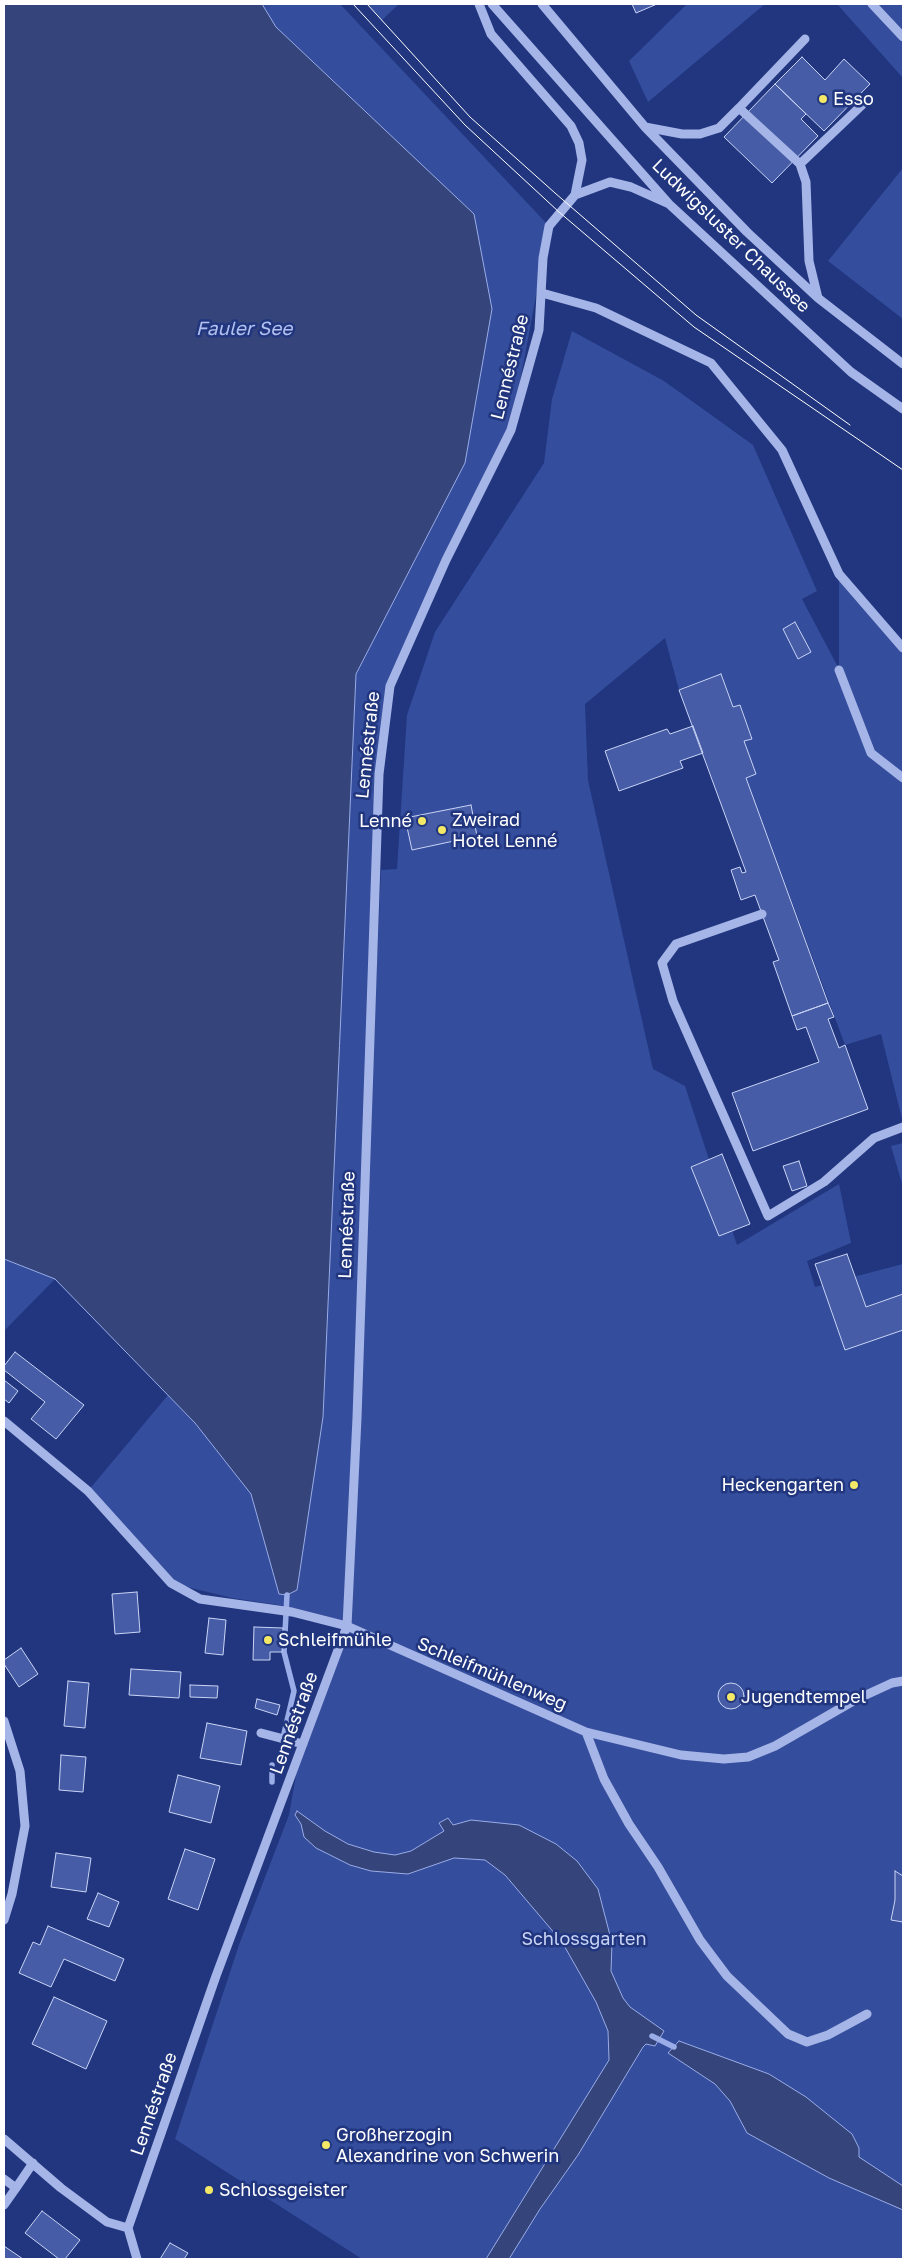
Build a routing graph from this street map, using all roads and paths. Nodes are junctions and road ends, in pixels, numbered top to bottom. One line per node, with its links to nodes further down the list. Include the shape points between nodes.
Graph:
1 (479, 4): 11 (street, via 491,34 571,126 582,160)
2 (492, 4): 12 (street, Ludwigsluster Chaussee)
3 (542, 4): 9 (street, Ludwigsluster Chaussee)
4 (872, 4): 5 (street)
5 (903, 37)
6 (806, 39): 8 (street)
7 (862, 105): 10 (street)
8 (739, 108): 9 (street, via 719,128 700,134); 10 (street)
9 (645, 127): 14 (street, Ludwigsluster Chaussee, via 747,232)
10 (800, 164): 14 (street, via 806,182 809,261)
11 (575, 195): 12 (street, via 610,182 630,186); 13 (street, Lennéstraße, via 549,226 543,258)
12 (669, 204): 16 (street, Ludwigsluster Chaussee, via 851,372)
13 (542, 292): 17 (street, via 596,308 711,363 782,450 838,574); 23 (street, Lennéstraße, via 539,330 511,430 446,560 390,686 379,774)
14 (818, 298): 15 (street, Ludwigsluster Chaussee)
15 (903, 364)
16 (903, 409)
17 (903, 648)
18 (839, 670): 19 (street, via 871,752)
19 (903, 778)
20 (762, 914): 21 (street, via 676,944 662,963 673,1001 768,1216 824,1182 874,1138)
21 (903, 1127)
22 (4, 1421): 23 (street, Schleifmühlenweg, via 88,1491 171,1583 200,1599 292,1612)
23 (347, 1626): 26 (street, Schleifmühlenweg); 28 (street, Lennéstraße)
24 (903, 1681): 26 (street, Schleifmühlenweg, via 855,1700 776,1746 748,1757 724,1759 681,1755)
25 (4, 1721): 29 (street, via 20,1771 24,1826)
26 (586, 1732): 30 (street, via 604,1779 629,1824 700,1940 727,1976 788,2034 807,2042 828,2035)
27 (261, 1733): 28 (street)
28 (303, 1744): 36 (street, Lennéstraße, via 216,1976)
29 (4, 1920)
30 (867, 2014)
31 (4, 2139): 32 (street)
32 (33, 2163): 34 (street); 36 (street, via 107,2222)
33 (4, 2179): 34 (street)
34 (16, 2188): 35 (street)
35 (4, 2204)
36 (128, 2228): 37 (street)
37 (136, 2259)

